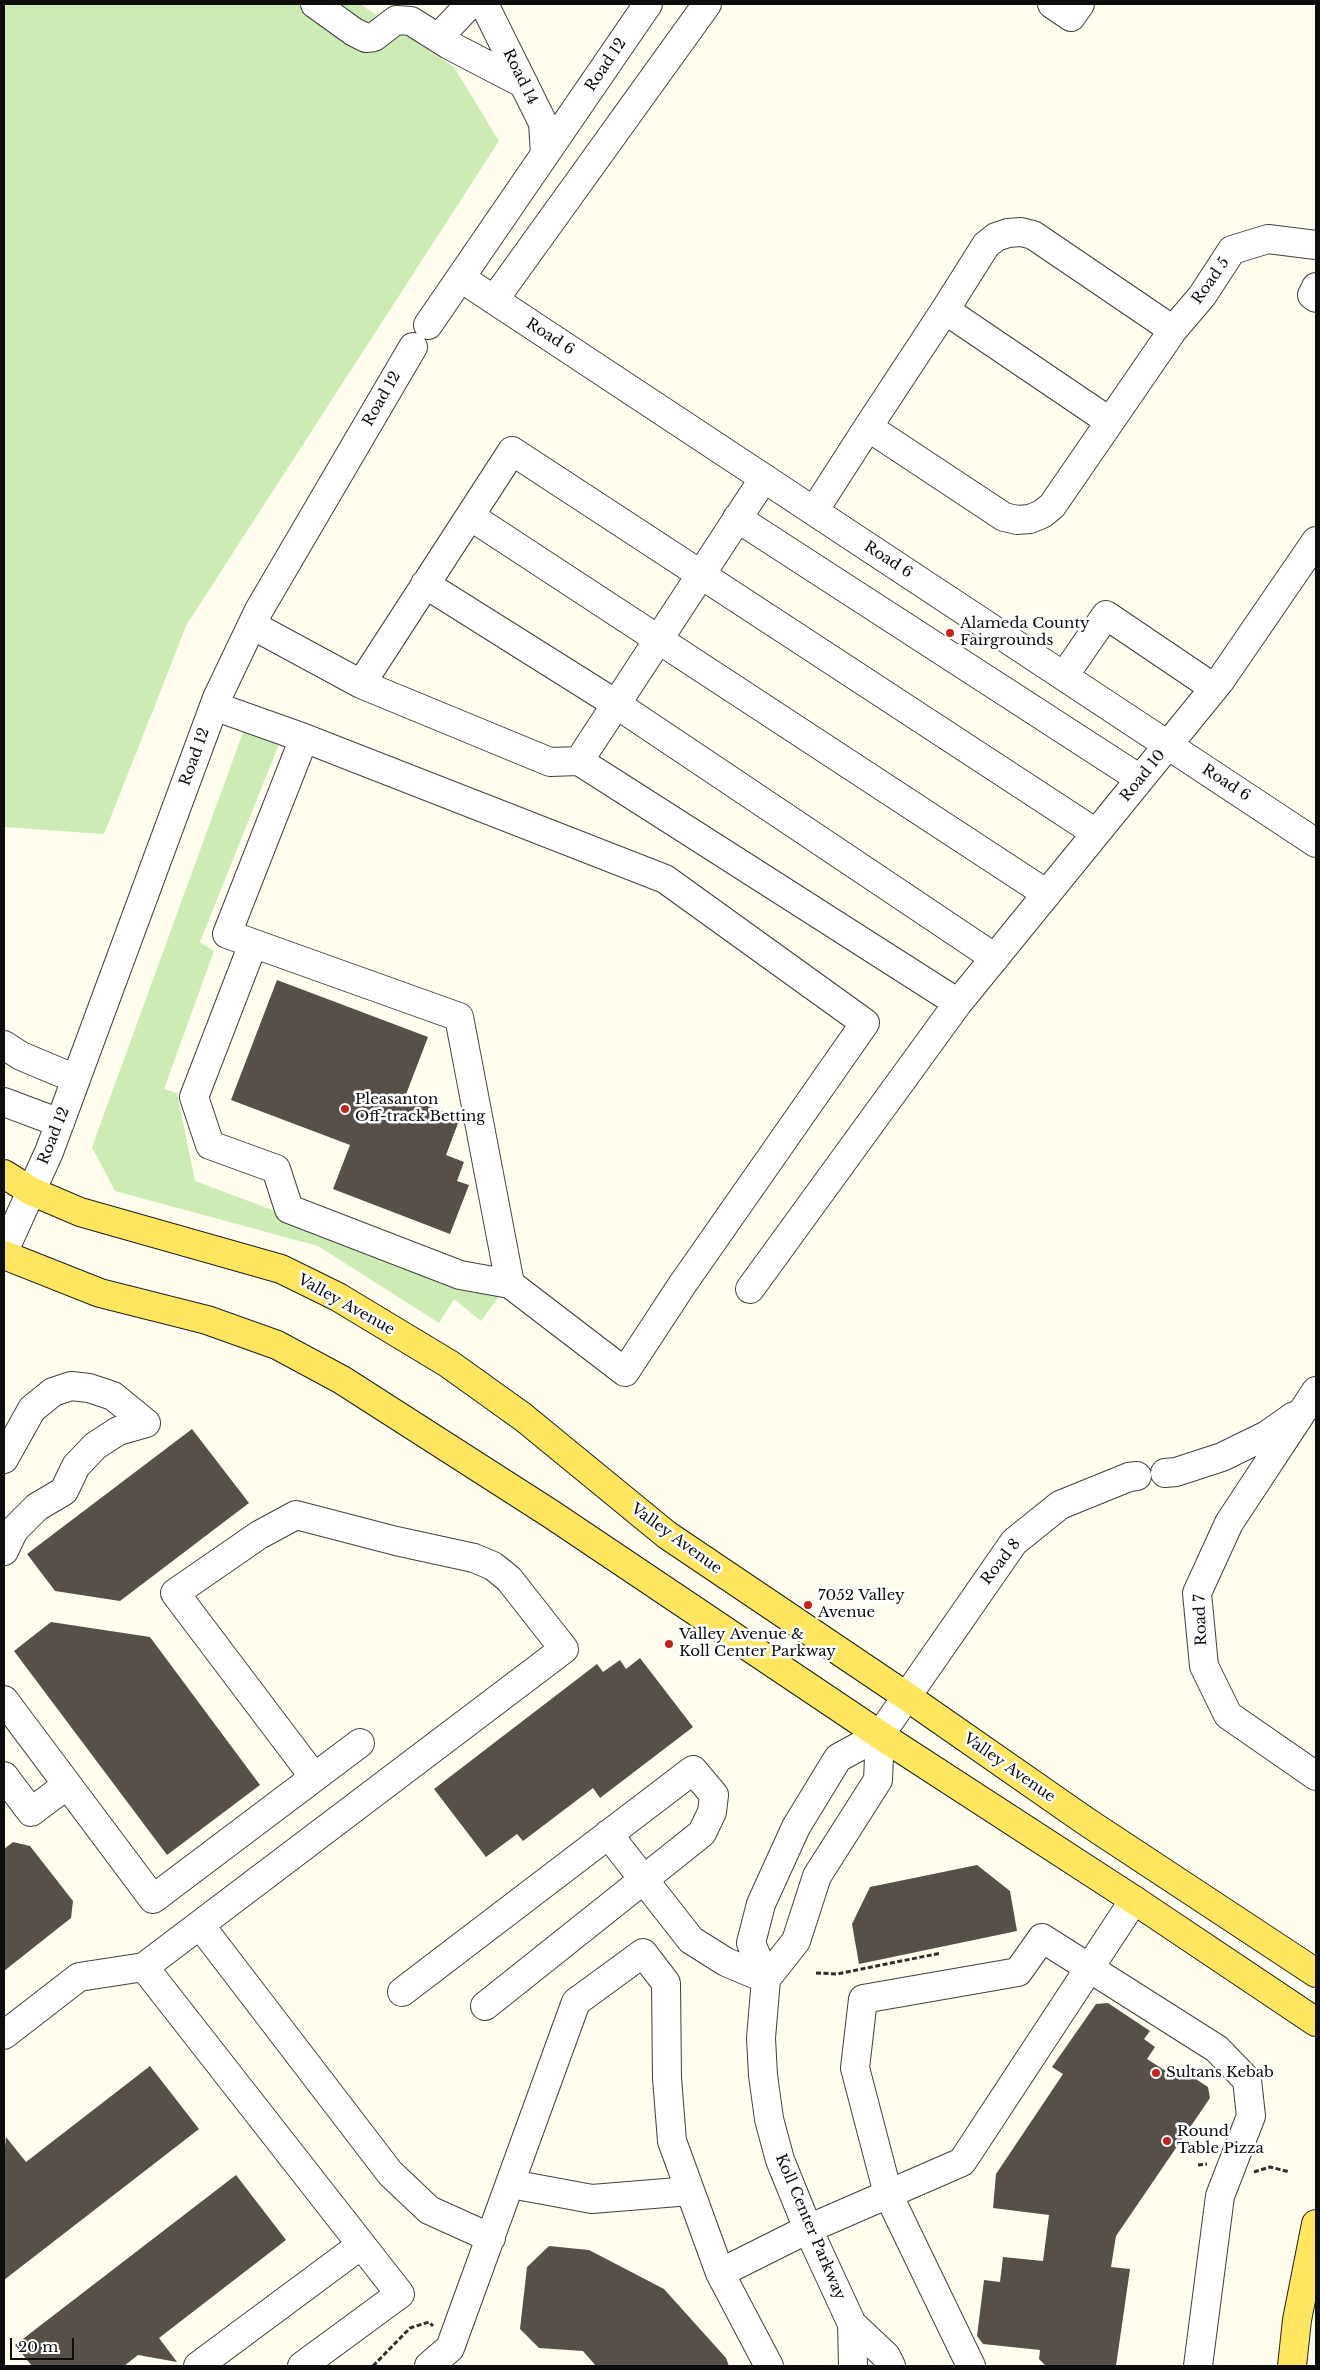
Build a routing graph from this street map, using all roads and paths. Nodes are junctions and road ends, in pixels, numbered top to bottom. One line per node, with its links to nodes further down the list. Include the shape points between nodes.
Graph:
1 (315, 4): 8 (street, via 366,38 374,37 396,20 411,21)
2 (470, 4): 8 (street)
3 (484, 4): 9 (street, Road 14)
4 (648, 4): 10 (street, Road 12)
5 (707, 4): 15 (street)
6 (1052, 4): 7 (street, via 1071,17)
7 (1080, 4)
8 (438, 38): 9 (street)
9 (524, 84): 10 (street, Road 14, via 543,123)
10 (545, 154): 12 (street, Road 12)
11 (1316, 245): 18 (street, Road 5, via 1268,240 1232,250 1202,296)
12 (461, 278): 15 (street, Road 6); 17 (street, Road 12)
13 (1316, 287): 14 (street, via 1312,296)
14 (1316, 298)
15 (494, 300): 22 (street, Road 6)
16 (945, 310): 18 (street, via 986,245 996,237 1021,232 1033,235); 20 (street); 21 (street)
17 (428, 325)
18 (1173, 330): 20 (street, Road 5)
19 (413, 347): 29 (street, Road 12)
20 (1109, 421): 21 (street, Road 5, via 1052,506 1030,519 1017,520 998,514)
21 (868, 427): 23 (street)
22 (764, 478): 23 (street, Road 6); 25 (street)
23 (814, 511): 31 (street, Road 6)
24 (470, 516): 27 (street, via 512,452); 28 (street); 30 (street)
25 (738, 518): 27 (street); 39 (street)
26 (1316, 541): 33 (street, Road 10)
27 (700, 576): 30 (street); 40 (street)
28 (425, 584): 32 (street); 34 (street)
29 (252, 625): 32 (street); 35 (street, Road 12)
30 (658, 639): 34 (street); 42 (street)
31 (1064, 676): 33 (street, via 1106,615); 37 (street, Road 6)
32 (361, 684): 38 (street, via 550,762)
33 (1214, 688): 37 (street, Road 10)
34 (616, 704): 38 (street); 44 (street)
35 (214, 706): 36 (street); 47 (street, Road 12)
36 (304, 738): 43 (street, via 227,934); 54 (street, via 665,879 865,1023 625,1372)
37 (1168, 745): 39 (street, Road 10); 41 (street, Road 6)
38 (579, 760): 45 (street)
39 (1140, 779): 40 (street, Road 10)
40 (1096, 833): 42 (street, Road 10)
41 (1316, 843)
42 (1047, 894): 44 (street, Road 10)
43 (253, 944): 54 (street, via 459,1017); 54 (street, via 194,1097 210,1145 276,1169 289,1209 460,1275)
44 (995, 958): 45 (street, Road 10)
45 (958, 1003): 55 (street, Road 10)
46 (4, 1045): 47 (street, via 21,1056)
47 (76, 1079): 49 (street, Road 12)
48 (4, 1102): 49 (street)
49 (60, 1123): 51 (street, Road 12)
50 (4, 1174): 51 (main road, Valley Avenue)
51 (31, 1191): 52 (street); 61 (main road, Valley Avenue, via 80,1212 280,1269 338,1296 449,1364 522,1417 667,1535)
52 (4, 1251)
53 (4, 1255): 63 (main road, via 100,1293 207,1320 277,1345 342,1380 550,1514)
54 (510, 1284)
55 (750, 1289)
56 (1310, 1401): 58 (street, via 1266,1435 1222,1457); 66 (street, Road 7, via 1229,1523 1197,1593 1204,1666 1228,1715)
57 (4, 1459): 60 (street, via 32,1409 53,1392 71,1386 113,1396 146,1423 118,1431 95,1446 76,1466 64,1491 37,1507 19,1524)
58 (1165, 1473)
59 (1137, 1476): 61 (street, Road 8, via 1060,1505 1014,1542)
60 (4, 1551)
61 (906, 1696): 63 (street, Koll Center Parkway); 77 (main road, Valley Avenue, via 1087,1822)
62 (4, 1700): 68 (street)
63 (880, 1735): 71 (main road); 78 (street, via 878,1780 817,1876 796,1941); 78 (street, Koll Center Parkway, via 838,1758 796,1827 761,1904 751,1943)
64 (360, 1743): 67 (street)
65 (4, 1776): 68 (street, via 31,1812)
66 (1316, 1776)
67 (314, 1778): 68 (street, via 153,1899); 72 (street, via 175,1593 296,1515 474,1558 493,1566 509,1579 564,1649)
68 (67, 1785)
69 (608, 1834): 70 (street); 70 (street, via 693,1770 714,1795 712,1812 702,1833); 79 (street)
70 (644, 1880): 78 (street, via 691,1940 726,1962); 80 (street)
71 (1134, 1900): 75 (street); 81 (main road)
72 (200, 1925): 74 (street); 88 (street, via 390,2172 429,2210)
73 (941, 1953): 76 (path, via 837,1974)
74 (144, 1967): 82 (street, via 79,1977); 89 (street)
75 (1089, 1968): 85 (street, via 962,2162); 85 (street, via 1042,1938 1018,1972 864,1999 856,2068); 99 (street, via 1216,2049 1246,2080 1251,2116 1220,2196)
76 (816, 1973)
77 (1316, 1973)
78 (766, 1980): 87 (street, Koll Center Parkway, via 761,2038 769,2119 780,2160)
79 (402, 1992)
80 (485, 2006)
81 (1316, 2022)
82 (4, 2035)
83 (511, 2184): 84 (street, via 592,2199); 84 (street, via 576,2002 643,1953 666,1983 667,2078 672,2141); 88 (street)
84 (690, 2191): 90 (street)
85 (888, 2194): 87 (street); 98 (street)
86 (1316, 2224): 100 (main road, via 1297,2320)
87 (808, 2229): 90 (street); 91 (street, Koll Center Parkway)
88 (491, 2238): 94 (street, via 450,2348)
89 (361, 2245): 92 (street); 93 (street, via 400,2294)
90 (720, 2273): 95 (street)
91 (852, 2324): 96 (street, Koll Center Parkway); 97 (street, Koll Center Parkway, via 886,2356)
92 (198, 2366)
93 (302, 2366)
94 (429, 2366)
95 (769, 2366)
96 (853, 2366)
97 (891, 2366)
98 (971, 2366)
99 (1198, 2366)
100 (1292, 2366)

